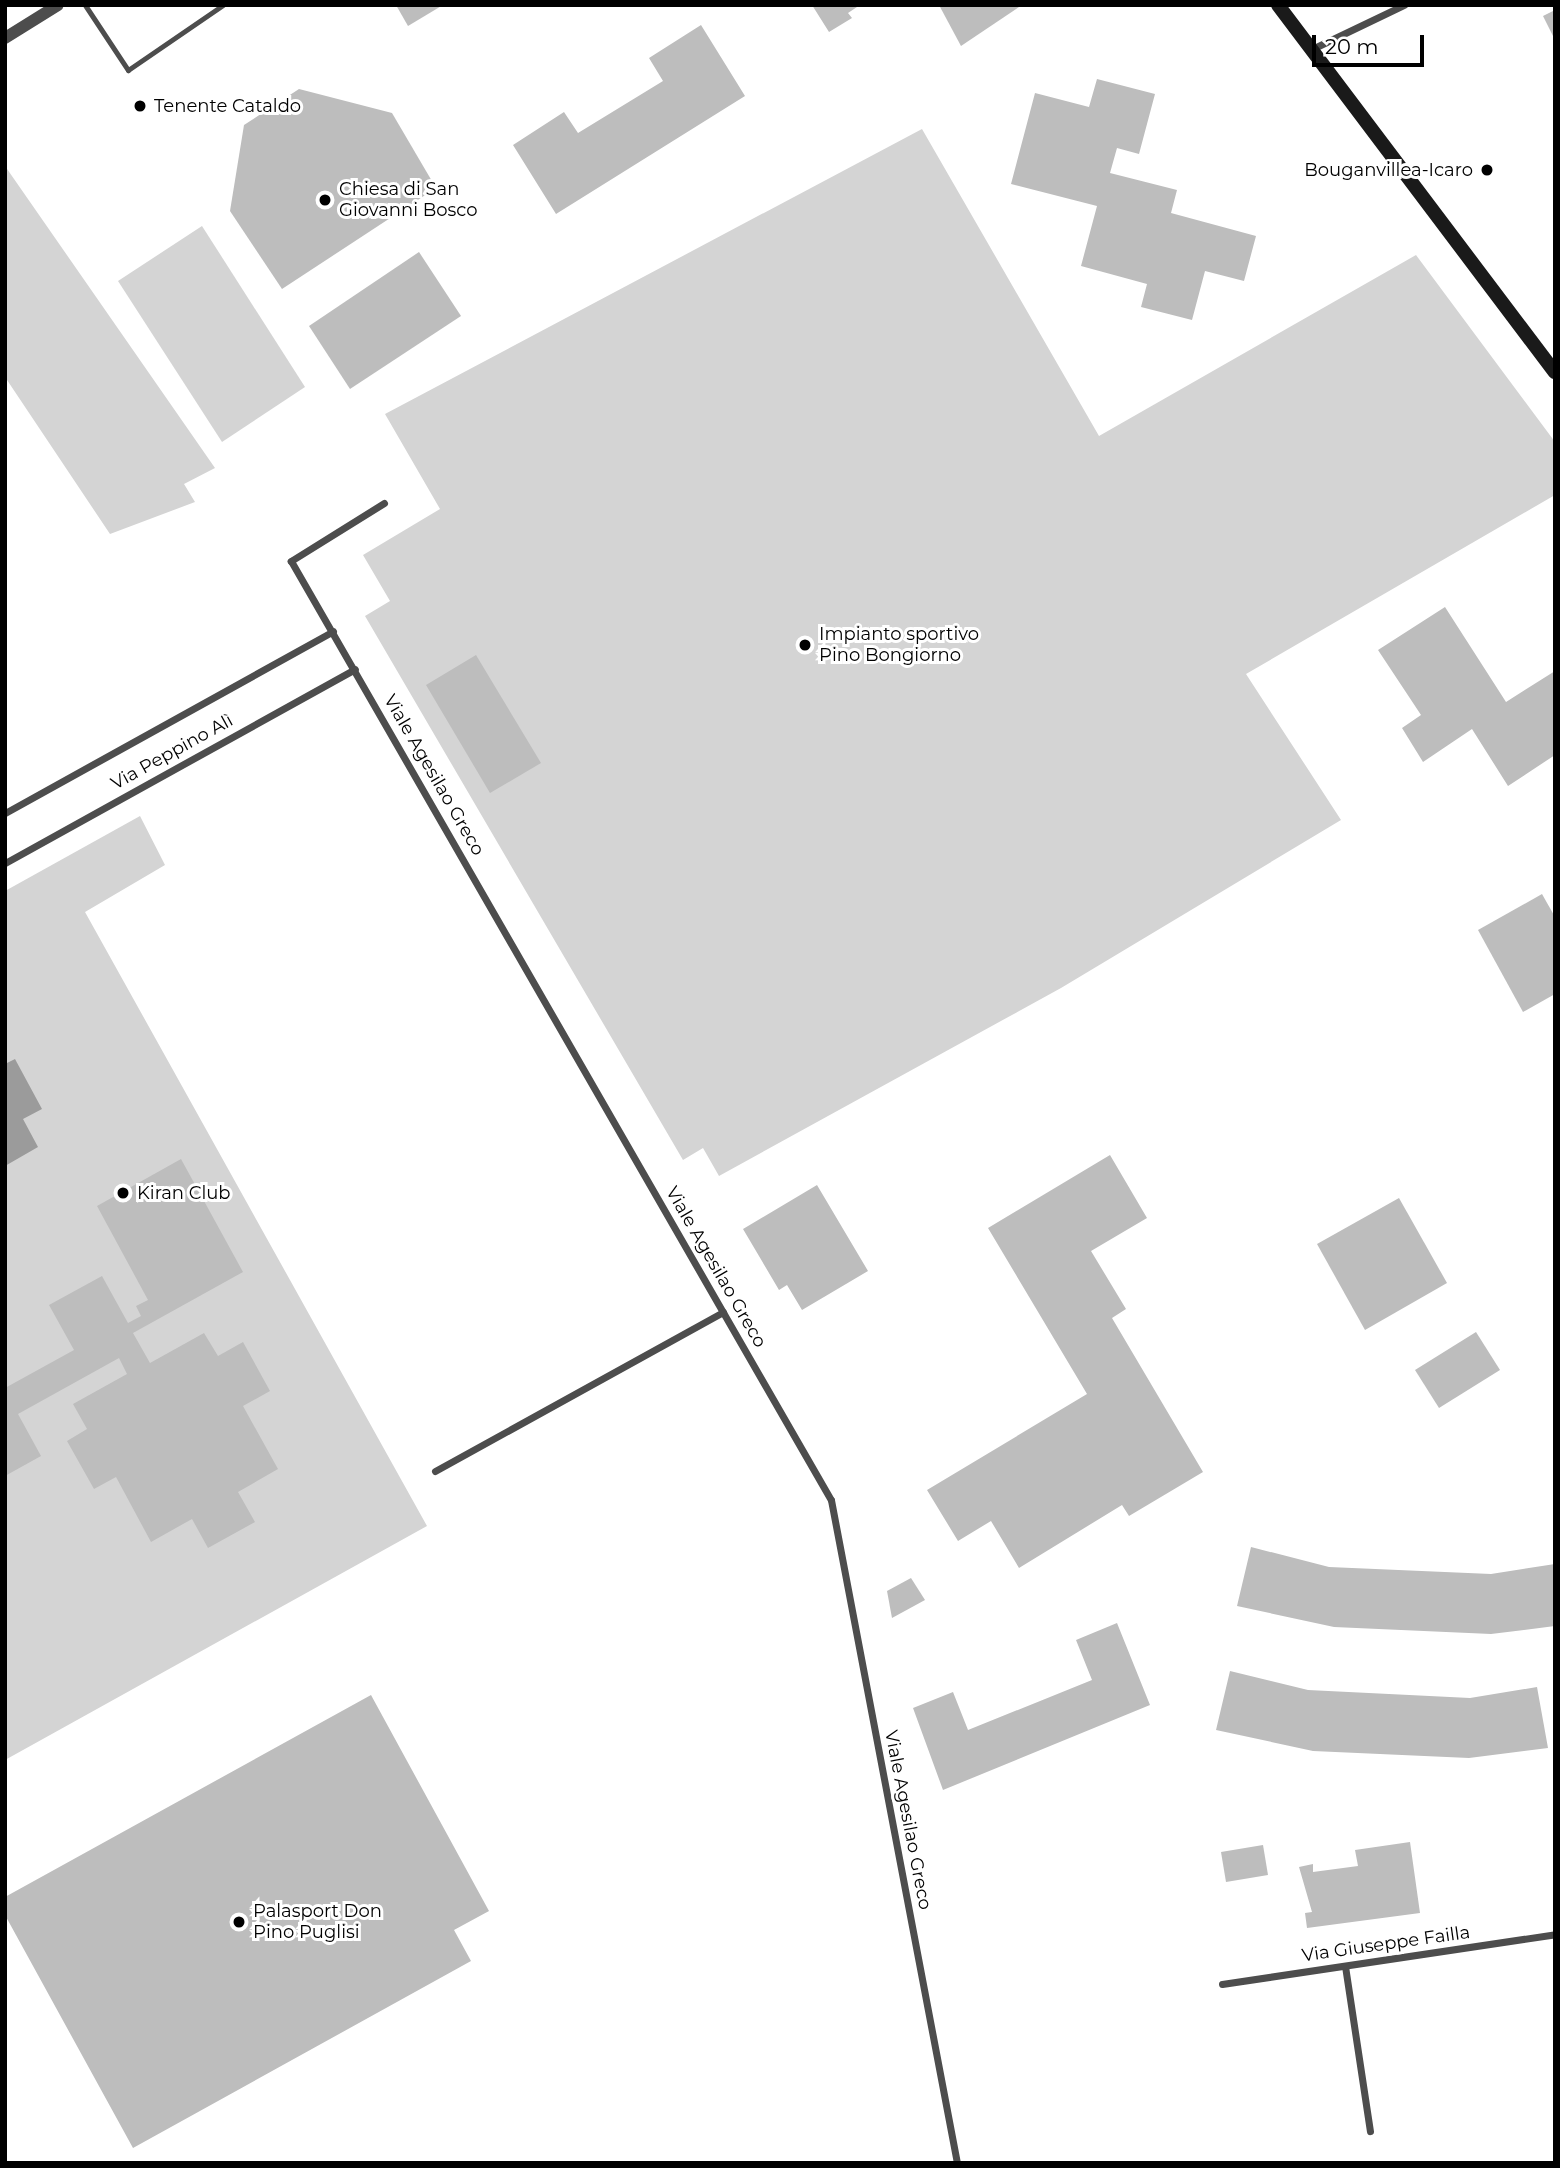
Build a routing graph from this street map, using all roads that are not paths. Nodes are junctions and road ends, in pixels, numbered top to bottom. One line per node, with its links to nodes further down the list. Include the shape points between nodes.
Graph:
1 (58, 5): 6 (street)
2 (85, 5): 3 (lane, via 128,70)
3 (223, 5)
4 (1278, 5): 7 (main road)
5 (1404, 5): 7 (street)
6 (5, 38)
7 (1312, 49): 8 (main road)
8 (1555, 372)
9 (384, 503): 10 (street, Viale Agesilao Greco, via 291,561)
10 (333, 631): 11 (street, Viale Agesilao Greco); 12 (street, Via Peppino Alì)
11 (355, 669): 13 (street, Via Peppino Alì); 14 (street, Viale Agesilao Greco)
12 (5, 813)
13 (5, 863)
14 (723, 1312): 15 (street); 20 (street, Viale Agesilao Greco, via 831,1500)
15 (435, 1471)
16 (1555, 1934): 17 (street, Via Giuseppe Failla)
17 (1345, 1966): 18 (street, Via Giuseppe Failla); 19 (street)
18 (1222, 1984)
19 (1370, 2131)
20 (957, 2163)

